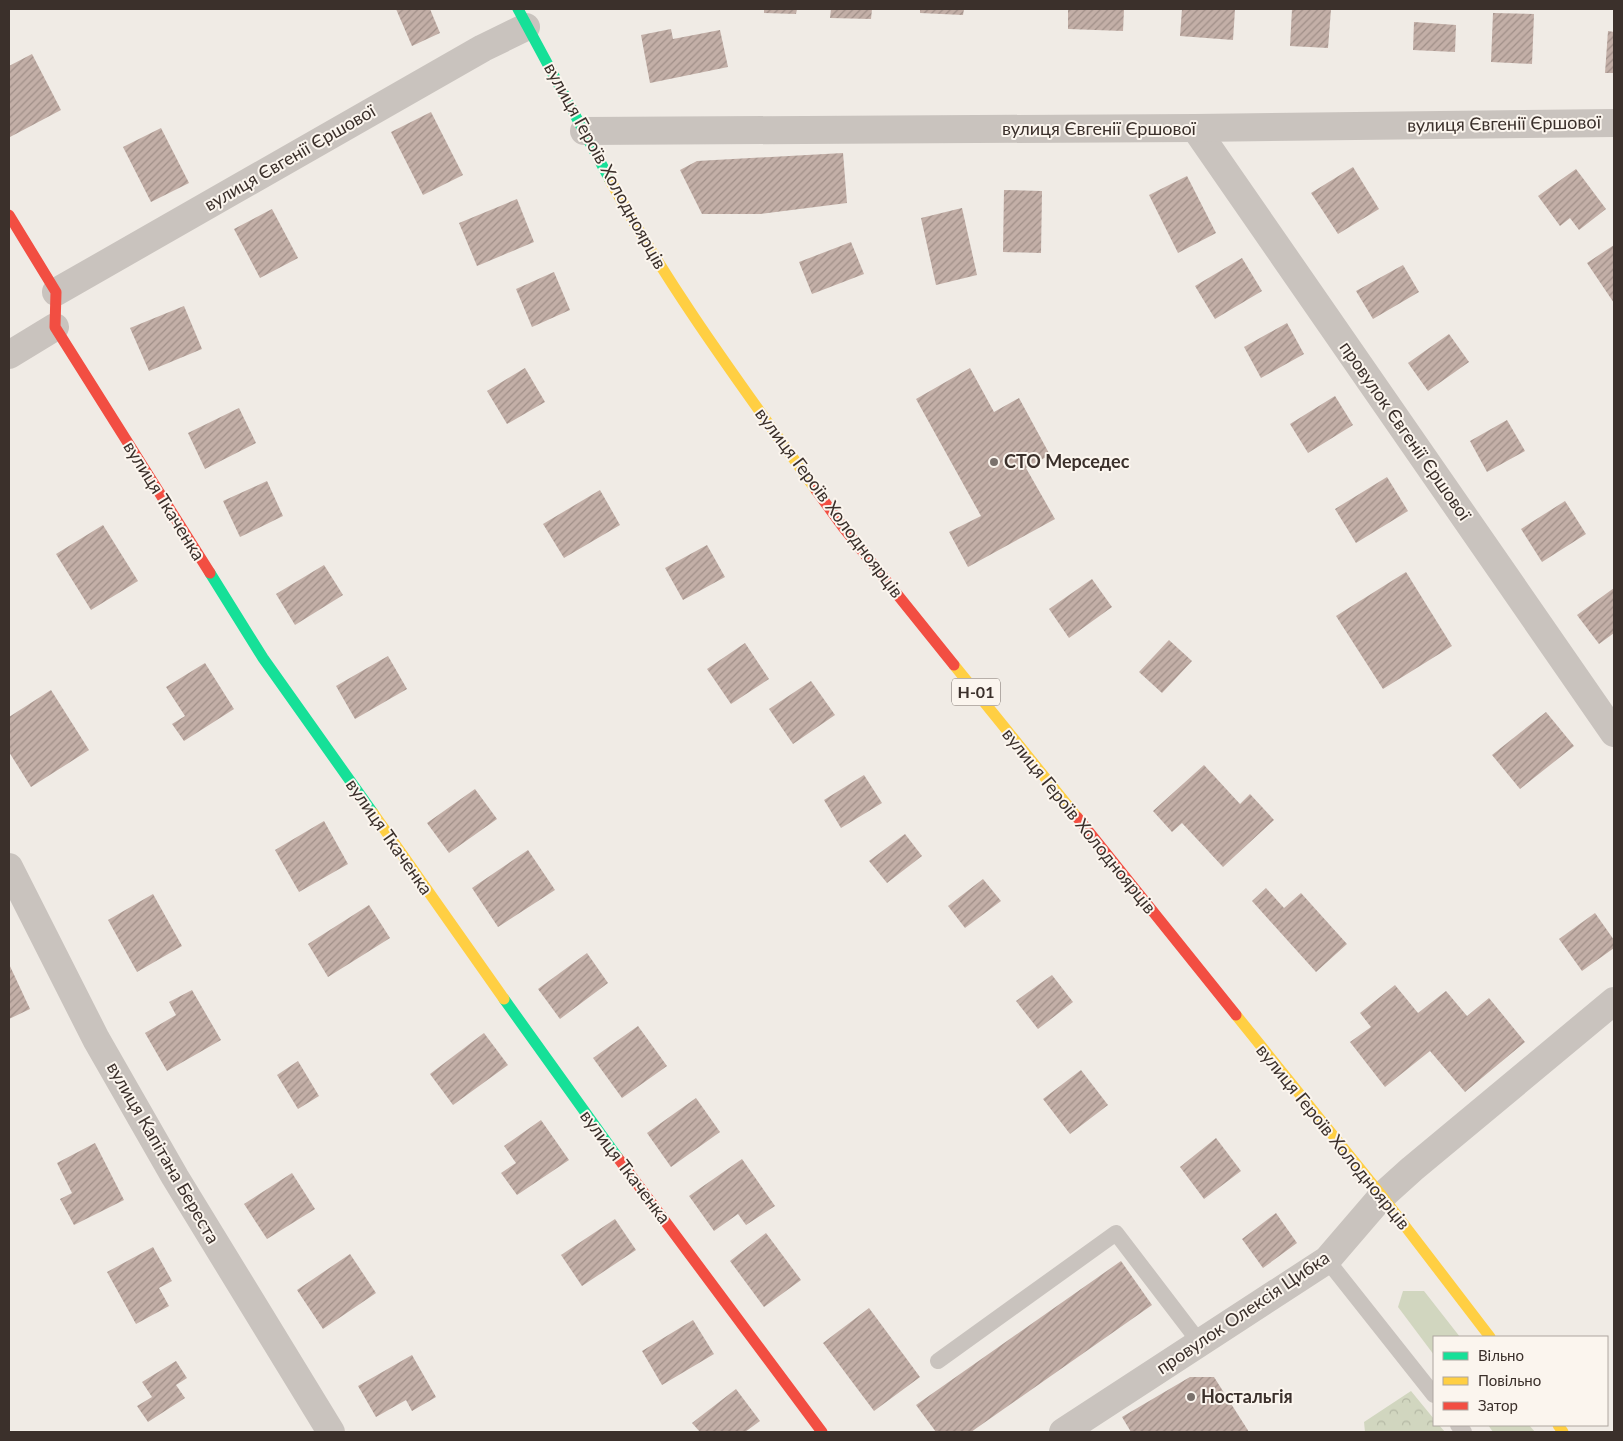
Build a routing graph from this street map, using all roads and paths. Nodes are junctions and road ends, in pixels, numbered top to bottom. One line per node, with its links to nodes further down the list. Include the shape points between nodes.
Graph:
1 (522, 18): 4 (main road, вулиця Героїв Холодноярців / Н-01); 6 (street, вулиця Євгенії Єршової, via 483,48)
2 (1614, 123): 3 (street, вулиця Євгенії Єршової)
3 (1195, 128): 4 (street, вулиця Євгенії Єршової); 9 (street, провулок Євгенії Єршової)
4 (584, 131): 12 (main road, вулиця Героїв Холодноярців / Н-01, via 644,242 704,334 843,527)
5 (9, 215): 6 (main road)
6 (56, 292): 7 (main road)
7 (55, 327): 8 (street); 19 (main road, вулиця Ткаченка, via 263,658 577,1102)
8 (9, 355)
9 (1614, 733)
10 (9, 867): 18 (street, вулиця Капітана Береста, via 96,1039 175,1177)
11 (1614, 1001): 12 (street, провулок Олексія Цибка)
12 (1382, 1196): 13 (street, провулок Олексія Цибка); 14 (main road, вулиця Героїв Холодноярців / Н-01)
13 (1327, 1260): 15 (street, провулок Олексія Цибка); 17 (lane)
14 (1489, 1336)
15 (1200, 1343): 16 (lane, via 1116,1233); 20 (street, провулок Олексія Цибка)
16 (938, 1361)
17 (1433, 1394)
18 (331, 1432)
19 (822, 1432)
20 (1063, 1432)

